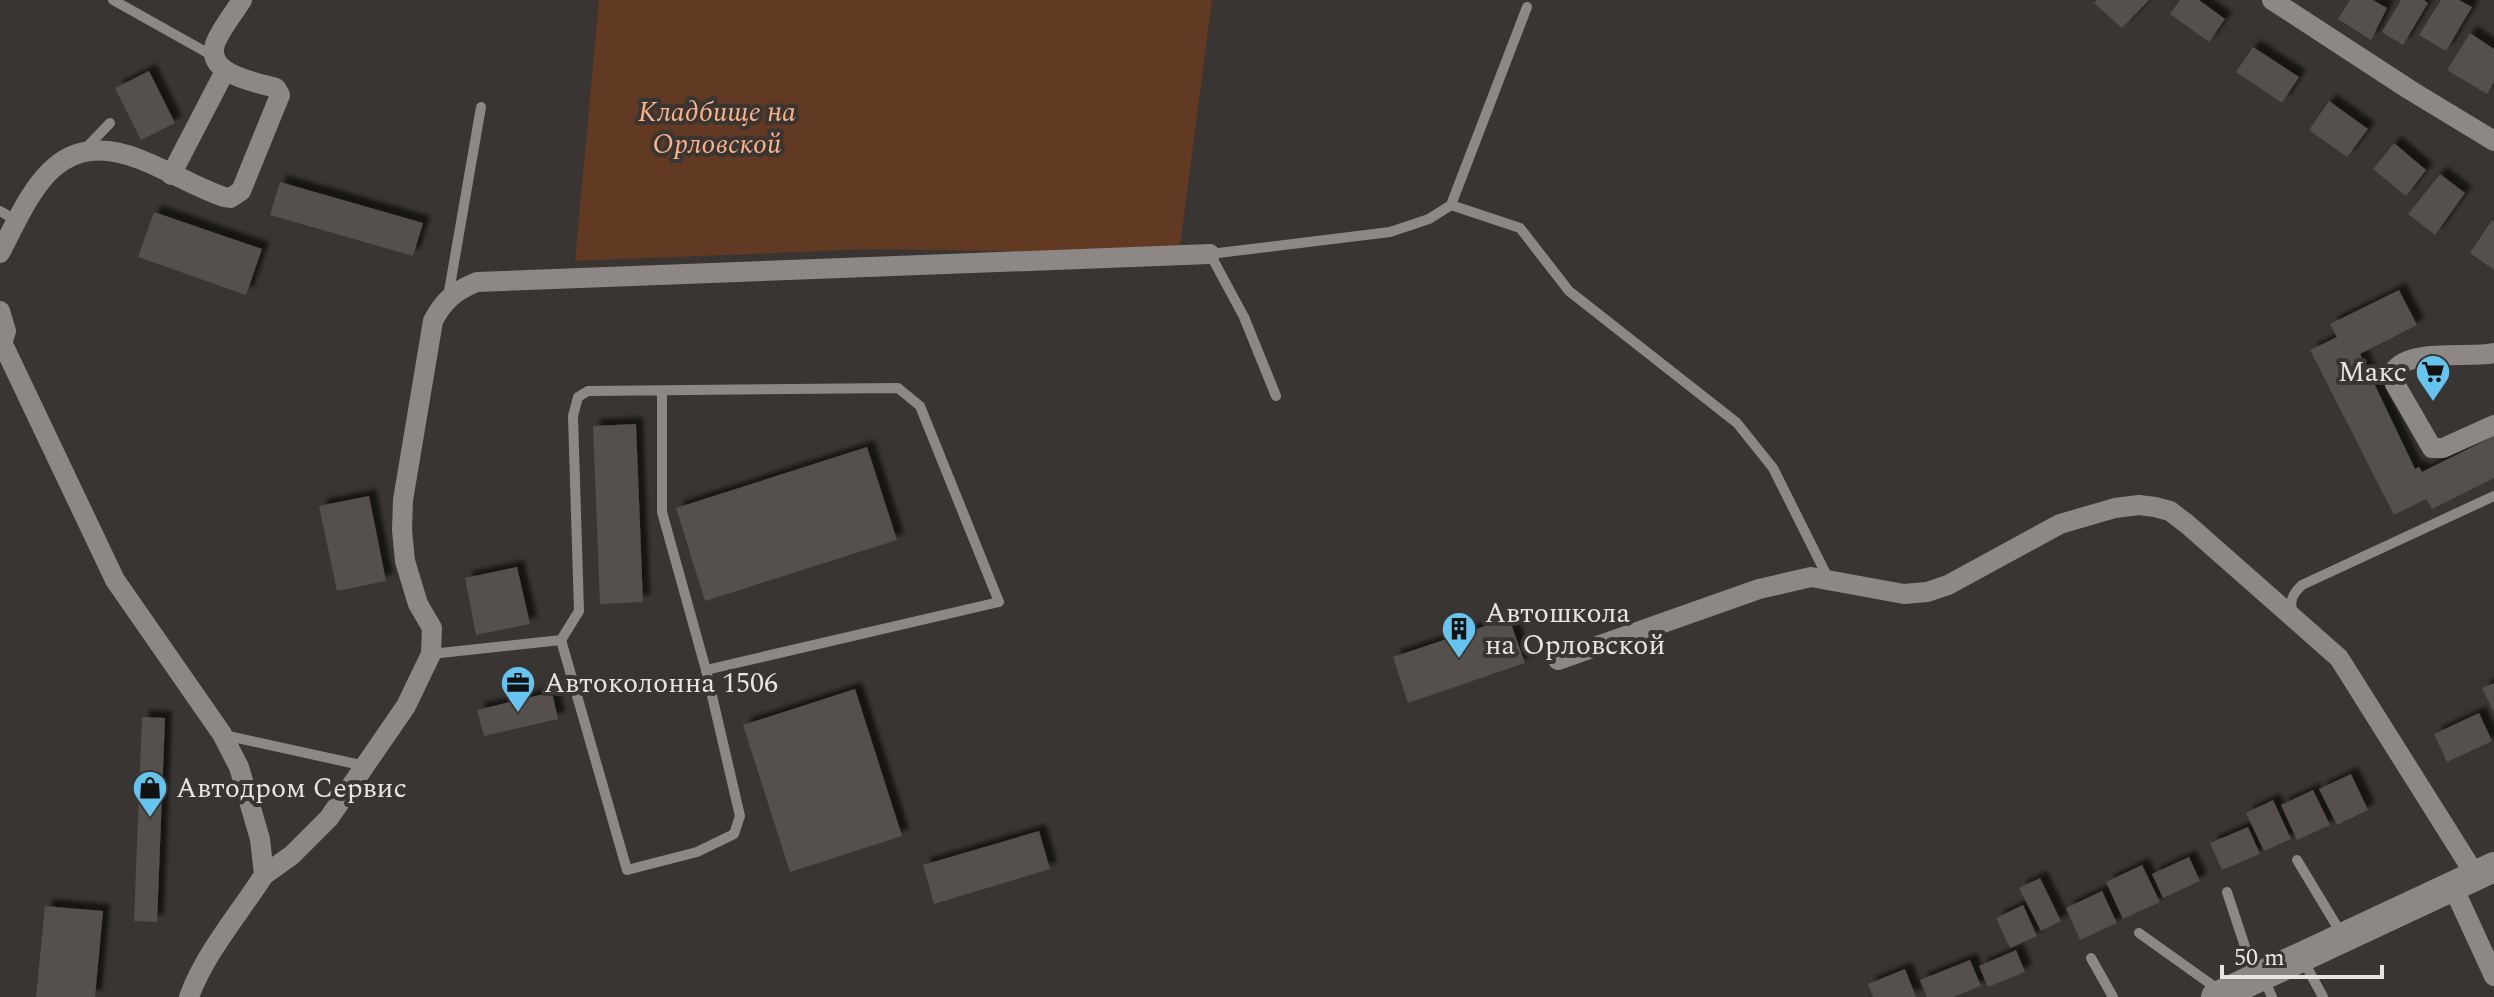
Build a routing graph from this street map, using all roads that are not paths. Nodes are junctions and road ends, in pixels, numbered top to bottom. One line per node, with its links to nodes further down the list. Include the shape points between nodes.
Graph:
1 (113, 0): 5 (lane)
2 (242, 0): 5 (street, via 215,45)
3 (2272, 0): 8 (street)
4 (1527, 7): 11 (lane)
5 (220, 64): 10 (street); 10 (street, via 276,88 280,95 244,187 230,198)
6 (481, 107): 15 (lane)
7 (110, 123): 9 (lane)
8 (2494, 141)
9 (84, 151): 10 (street, via 140,159); 12 (street, via 54,167)
10 (171, 175)
11 (1451, 205): 14 (lane, via 1390,232); 23 (lane, via 1520,228 1569,291 1737,423 1773,468)
12 (8, 216): 13 (street)
13 (0, 253)
14 (1210, 254): 15 (street, via 477,282); 20 (lane, via 1244,317)
15 (447, 299): 26 (street, via 433,321 403,500 405,561 432,628)
16 (0, 311): 17 (street, via 6,331)
17 (1, 340): 29 (street, via 115,580)
18 (2494, 353): 21 (street, via 2431,355 2398,365 2392,375 2432,448)
19 (662, 391): 25 (lane, via 588,391 578,397 573,416 579,611); 28 (lane, via 662,512); 28 (lane, via 898,388 920,406 999,602)
20 (1276, 396)
21 (2494, 425)
22 (2494, 496): 24 (lane, via 2302,585 2291,601)
23 (1829, 580): 24 (street, via 1904,594 1927,592 2060,524 2139,505 2170,511); 27 (street, via 1784,582)
24 (2296, 620): 33 (street, via 2339,658)
25 (561, 640): 26 (lane); 28 (lane, via 627,870 697,852 734,834 740,816)
26 (431, 654): 30 (street, via 406,706)
27 (1558, 660)
28 (706, 670)
29 (222, 734): 30 (lane); 32 (street, via 250,803)
30 (365, 766): 32 (street, via 329,818)
31 (2297, 860): 36 (lane)
32 (264, 875): 42 (street)
33 (2474, 877): 36 (main road); 39 (street)
34 (2227, 892): 40 (lane)
35 (2139, 933): 41 (lane)
36 (2344, 938): 38 (main road)
37 (2091, 958): 43 (lane)
38 (2302, 959): 40 (main road); 44 (lane)
39 (2494, 976)
40 (2264, 985): 41 (main road)
41 (2220, 995)
42 (189, 997)
43 (2113, 997)
44 (2323, 997)

